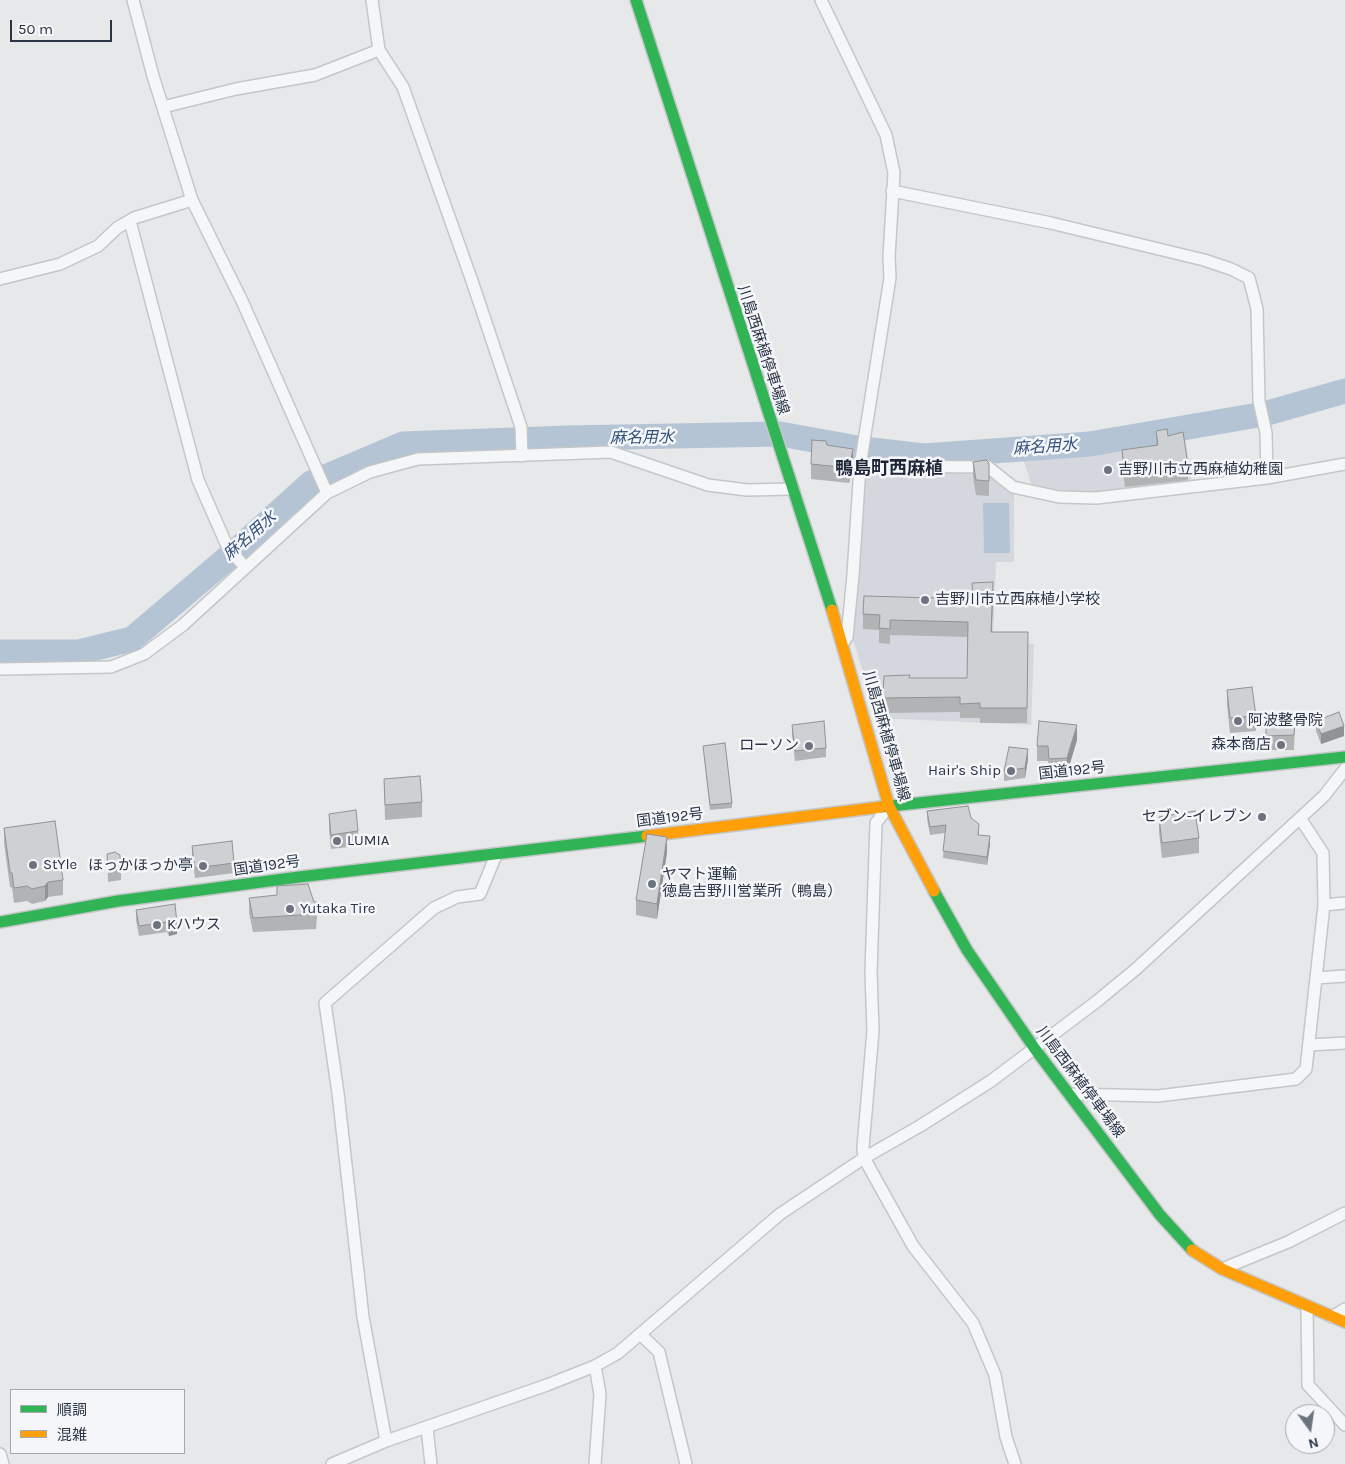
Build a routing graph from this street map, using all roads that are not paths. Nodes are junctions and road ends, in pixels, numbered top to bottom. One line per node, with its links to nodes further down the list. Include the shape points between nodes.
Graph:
1 (134, 0): 6 (street)
2 (372, 0): 5 (street)
3 (636, 0): 15 (main road, 川島西麻植停車場線)
4 (821, 0): 7 (street, via 886,135 894,173)
5 (379, 50): 6 (street, via 315,75 236,89); 11 (street, via 403,87 521,427)
6 (163, 107): 8 (street)
7 (892, 191): 12 (street, via 890,278); 14 (street, via 1051,223 1194,257 1231,268 1249,278 1257,309 1258,401 1266,433)
8 (192, 200): 9 (street); 16 (street, via 243,303)
9 (130, 220): 10 (street, via 98,246 60,264); 17 (street, via 198,480 228,548)
10 (0, 279)
11 (522, 456): 15 (street, via 611,452 708,485 747,490); 16 (street, via 418,459 370,472)
12 (860, 464): 14 (street, via 988,466 1013,487 1059,497 1087,498); 18 (street, via 853,575 847,637)
13 (1345, 464): 14 (street)
14 (1267, 478)
15 (793, 489): 18 (main road, 川島西麻植停車場線)
16 (327, 493): 17 (street)
17 (243, 565): 19 (street, via 183,625 144,654 111,667)
18 (843, 643): 22 (main road, 川島西麻植停車場線)
19 (0, 669)
20 (1345, 756): 22 (main road, 国道192号)
21 (1345, 769): 23 (street, via 1324,796)
22 (889, 806): 24 (main road, 国道192号); 32 (main road, 川島西麻植停車場線, via 967,950); 34 (street, via 876,823 871,972 873,1031)
23 (1300, 818): 26 (street, via 1323,853); 32 (street, via 1136,969)
24 (496, 855): 27 (main road, 国道192号, via 299,876 118,901); 45 (street, via 480,894 457,897 434,908 325,1003 362,1317)
25 (1345, 903): 26 (street)
26 (1324, 905): 29 (street)
27 (0, 922)
28 (1345, 976): 29 (street)
29 (1316, 978): 31 (street)
30 (1345, 1042): 31 (street)
31 (1309, 1045): 33 (street, via 1306,1069 1296,1079 1158,1096)
32 (1035, 1048): 33 (main road, 川島西麻植停車場線); 34 (street, via 991,1081)
33 (1069, 1094): 36 (main road, 川島西麻植停車場線, via 1188,1248)
34 (864, 1158): 41 (street, via 780,1214); 52 (street, via 912,1246 973,1323 995,1375 1006,1437)
35 (1345, 1213): 36 (street, via 1288,1242)
36 (1222, 1269): 37 (main road, 川島西麻植停車場線)
37 (1307, 1306): 39 (main road, 川島西麻植停車場線); 43 (street, via 1308,1385)
38 (1345, 1309): 39 (street)
39 (1332, 1317): 40 (main road, 川島西麻植停車場線)
40 (1345, 1322)
41 (640, 1334): 42 (street, via 618,1354); 51 (street, via 659,1352)
42 (595, 1366): 44 (street); 50 (street, via 600,1394)
43 (1345, 1425)
44 (427, 1428): 45 (street); 49 (street)
45 (386, 1441): 48 (street)
46 (0, 1454): 47 (street)
47 (3, 1464)
48 (332, 1464)
49 (430, 1464)
50 (595, 1464)
51 (686, 1464)
52 (1015, 1464)

